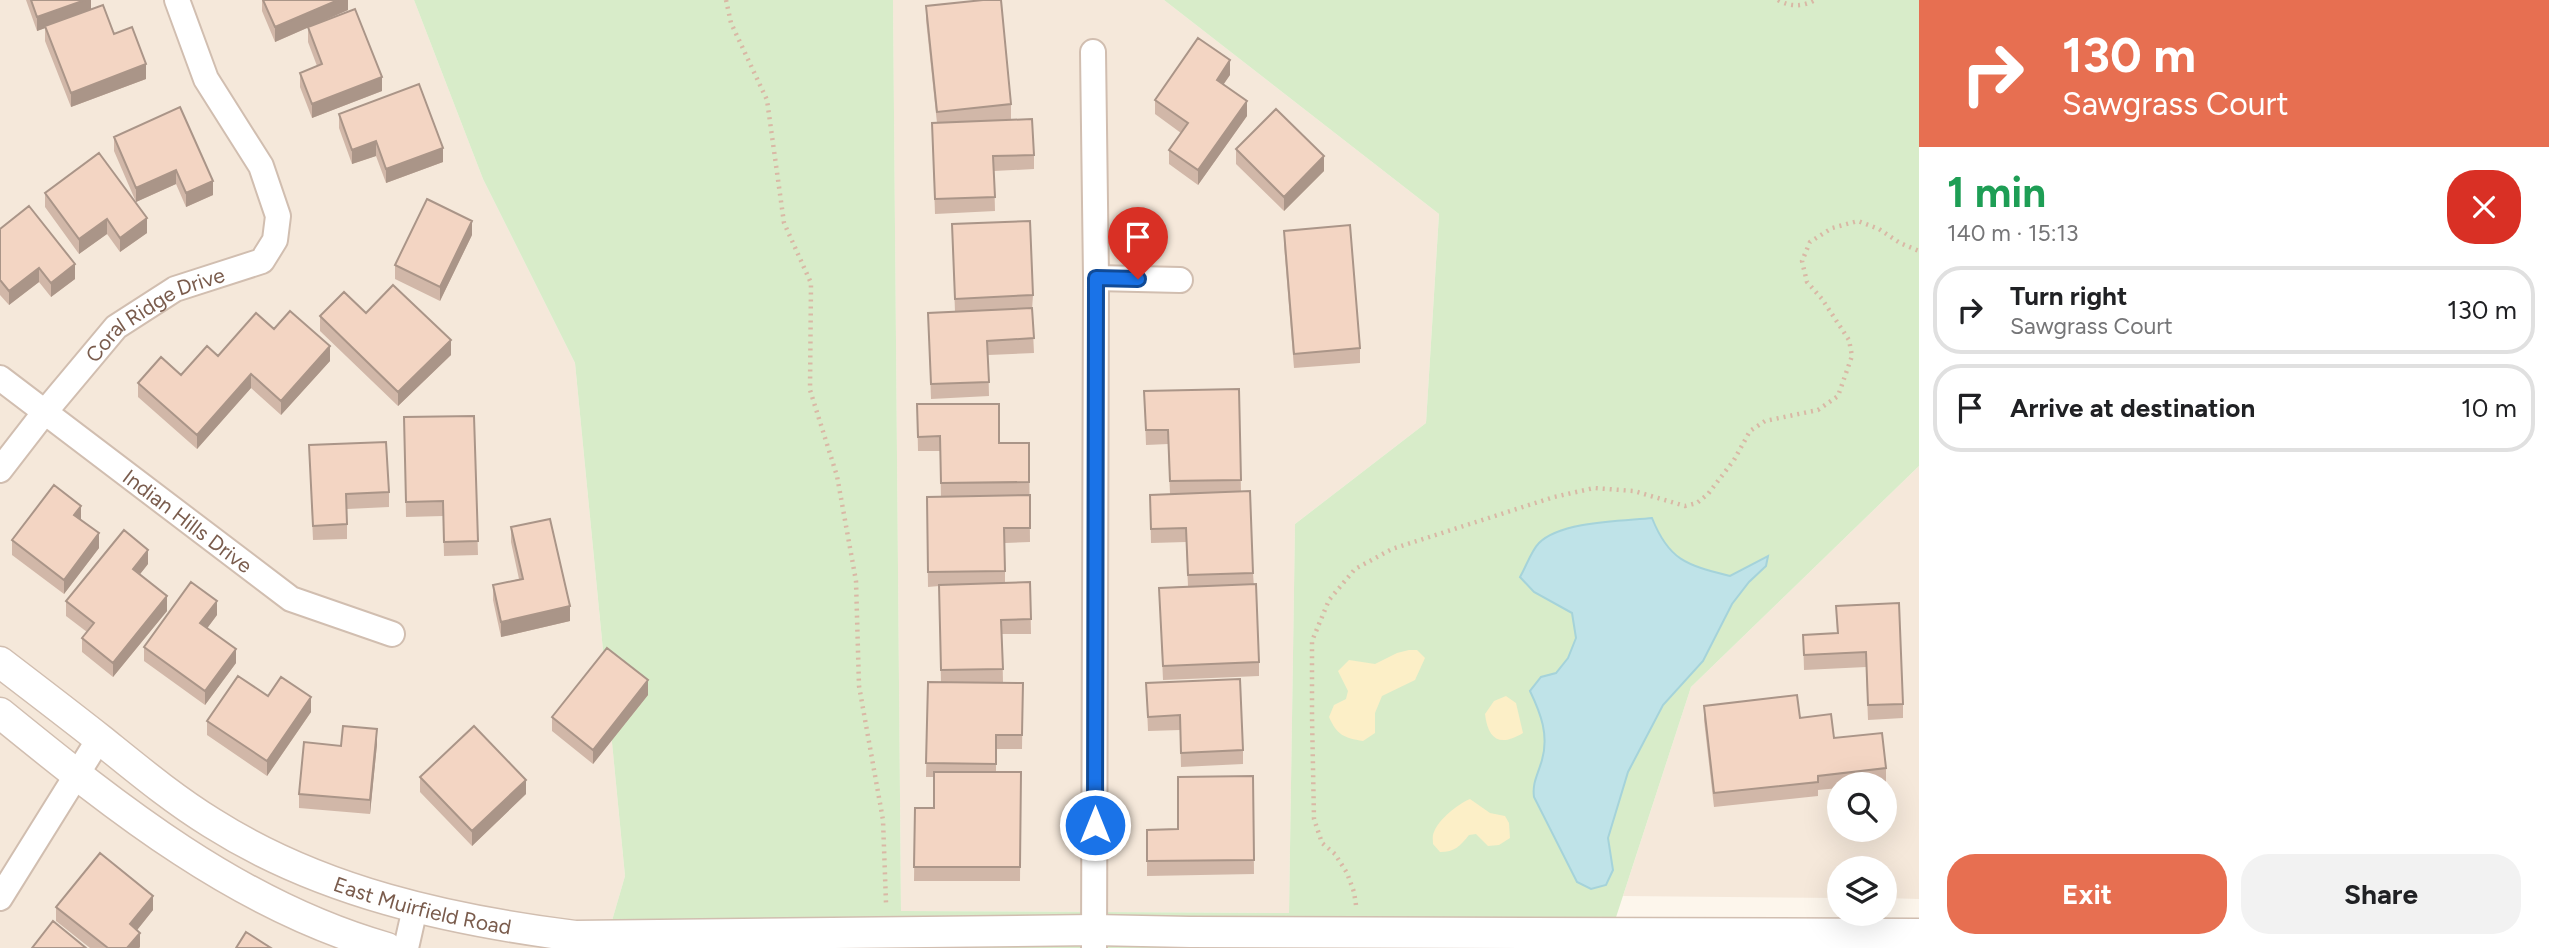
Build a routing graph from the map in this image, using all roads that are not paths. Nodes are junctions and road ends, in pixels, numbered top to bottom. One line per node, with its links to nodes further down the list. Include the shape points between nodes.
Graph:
1 (177, 0): 6 (street, Coral Ridge Drive, via 206,79 261,166 278,216 275,240 262,261 174,289 116,327)
2 (1093, 52): 3 (street)
3 (1096, 278): 4 (street); 16 (street)
4 (1180, 280)
5 (0, 378): 6 (street, Indian Hills Drive)
6 (44, 413): 7 (street, Coral Ridge Drive); 8 (street, Indian Hills Drive, via 291,599)
7 (0, 470)
8 (392, 634)
9 (0, 662): 11 (street, East Muirfield Road)
10 (0, 713): 12 (street)
11 (100, 739): 12 (street); 14 (street, East Muirfield Road, via 213,824 331,881)
12 (76, 775): 13 (street); 18 (street, via 211,871 282,908)
13 (0, 898)
14 (415, 908): 16 (street, East Muirfield Road, via 468,921 575,936 885,932); 19 (street)
15 (1919, 934): 17 (street, East Muirfield Road)
16 (1094, 939): 17 (street, East Muirfield Road, via 1359,932)
17 (1791, 941)
18 (387, 948)
19 (406, 948)

